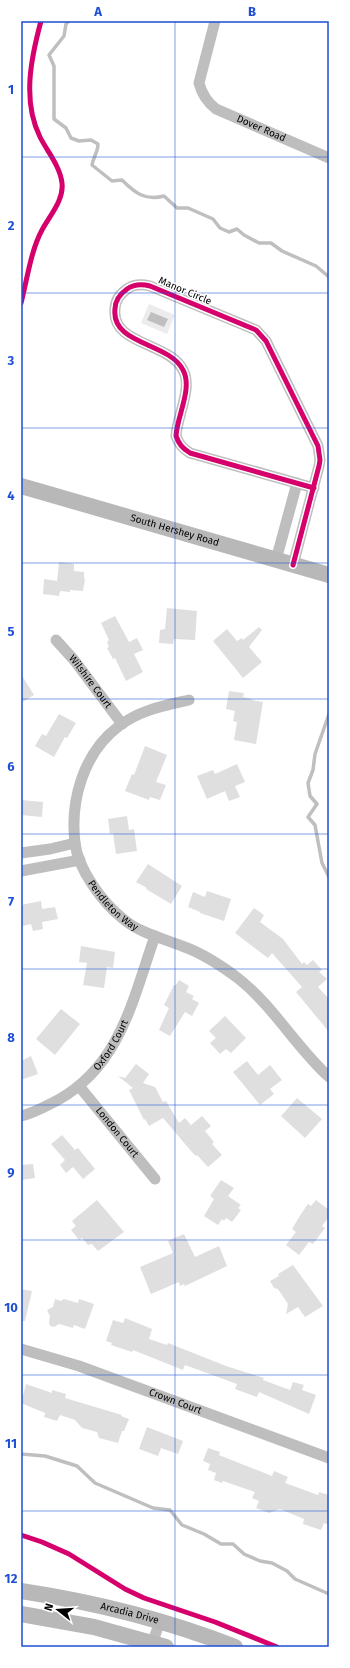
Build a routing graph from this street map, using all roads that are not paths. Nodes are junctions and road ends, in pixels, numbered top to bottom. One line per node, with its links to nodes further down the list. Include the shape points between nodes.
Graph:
1 (216, 21): 2 (street, Dover Road, via 199,83 210,104 216,109)
2 (329, 158)
3 (297, 483): 5 (street, Manor Circle); 5 (street, Manor Circle, via 183,449 176,436 186,388 183,370 172,356 128,335 118,326 115,319 115,304 123,292 136,285 150,286 256,330 264,337 318,446 320,460); 6 (street)
4 (21, 486): 6 (street, South Hershey Road)
5 (314, 488): 7 (street, Manor Circle)
6 (276, 560): 7 (street, South Hershey Road)
7 (293, 565): 8 (street, South Hershey Road)
8 (329, 575)
9 (56, 640): 11 (street, Wilshire Court)
10 (189, 700): 11 (street, Pendleton Way, via 152,708)
11 (122, 724): 12 (street, Pendleton Way, via 99,747 83,775 74,815)
12 (75, 843): 13 (street); 14 (street, Pendleton Way)
13 (21, 853)
14 (80, 860): 15 (street); 16 (street, Pendleton Way, via 93,885 108,905 134,927)
15 (21, 871)
16 (155, 936): 17 (street, Pendleton Way, via 204,956 239,979 263,1000); 18 (street, Oxford Court, via 126,1021 116,1042 91,1075)
17 (329, 1077)
18 (79, 1086): 19 (street, Oxford Court, via 47,1106); 20 (street, London Court)
19 (21, 1116)
20 (155, 1179)
21 (21, 1349): 22 (street, Crown Court, via 79,1366)
22 (329, 1458)
23 (21, 1591): 25 (street, Arcadia Drive, via 103,1606)
24 (21, 1614): 26 (street, via 94,1628)
25 (160, 1621): 26 (street); 27 (street, Arcadia Drive)
26 (157, 1646)
27 (235, 1647)

